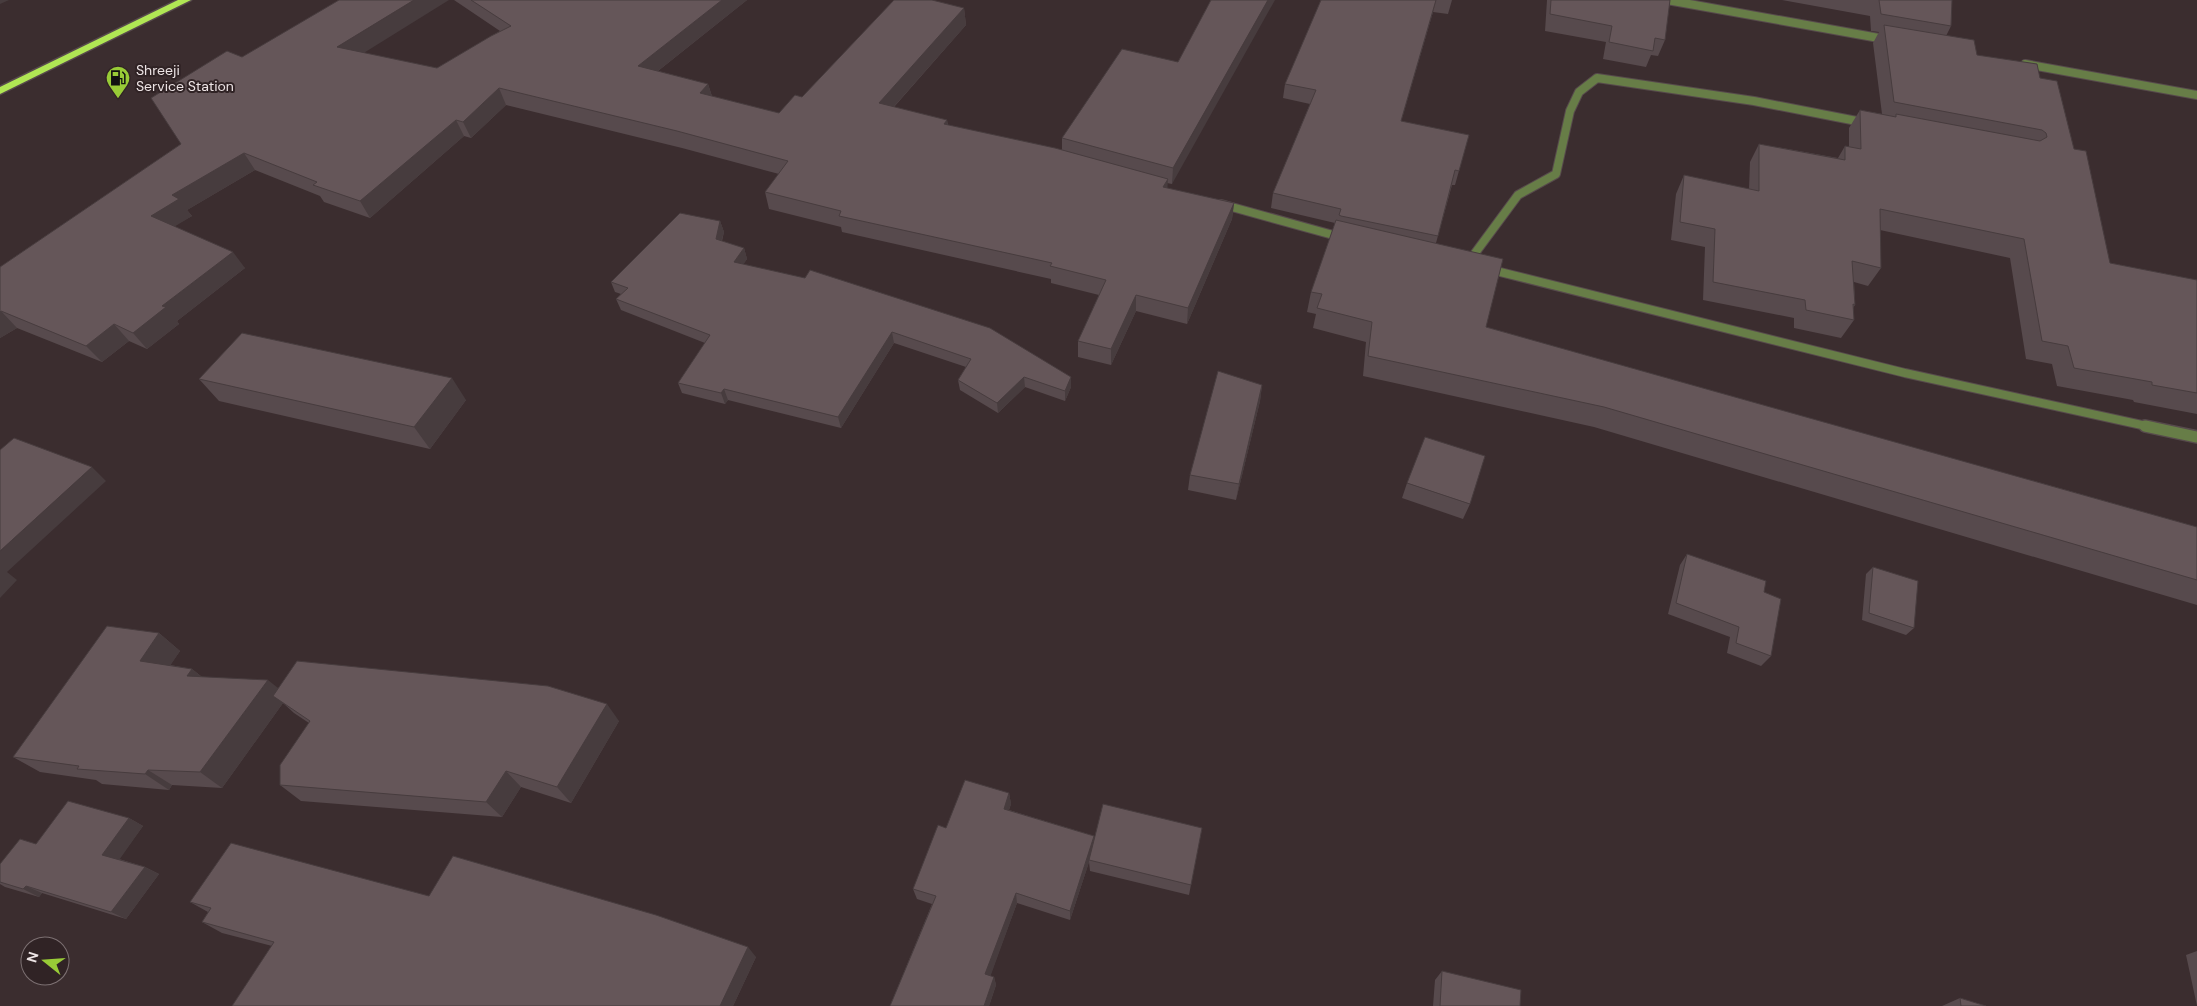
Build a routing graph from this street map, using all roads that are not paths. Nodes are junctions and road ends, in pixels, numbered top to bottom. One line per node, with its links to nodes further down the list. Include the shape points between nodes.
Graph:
1 (186, 0): 5 (highway)
2 (1667, 0): 3 (street)
3 (1902, 42)
4 (2019, 63): 6 (street)
5 (0, 91)
6 (2197, 94)
7 (1871, 124): 11 (street, via 1754,101 1597,78 1579,92 1570,111 1556,174 1518,195)
8 (1212, 201): 9 (street)
9 (1355, 240)
10 (1457, 262): 11 (street)
11 (1467, 264): 12 (street, via 1905,373)
12 (2197, 437)

